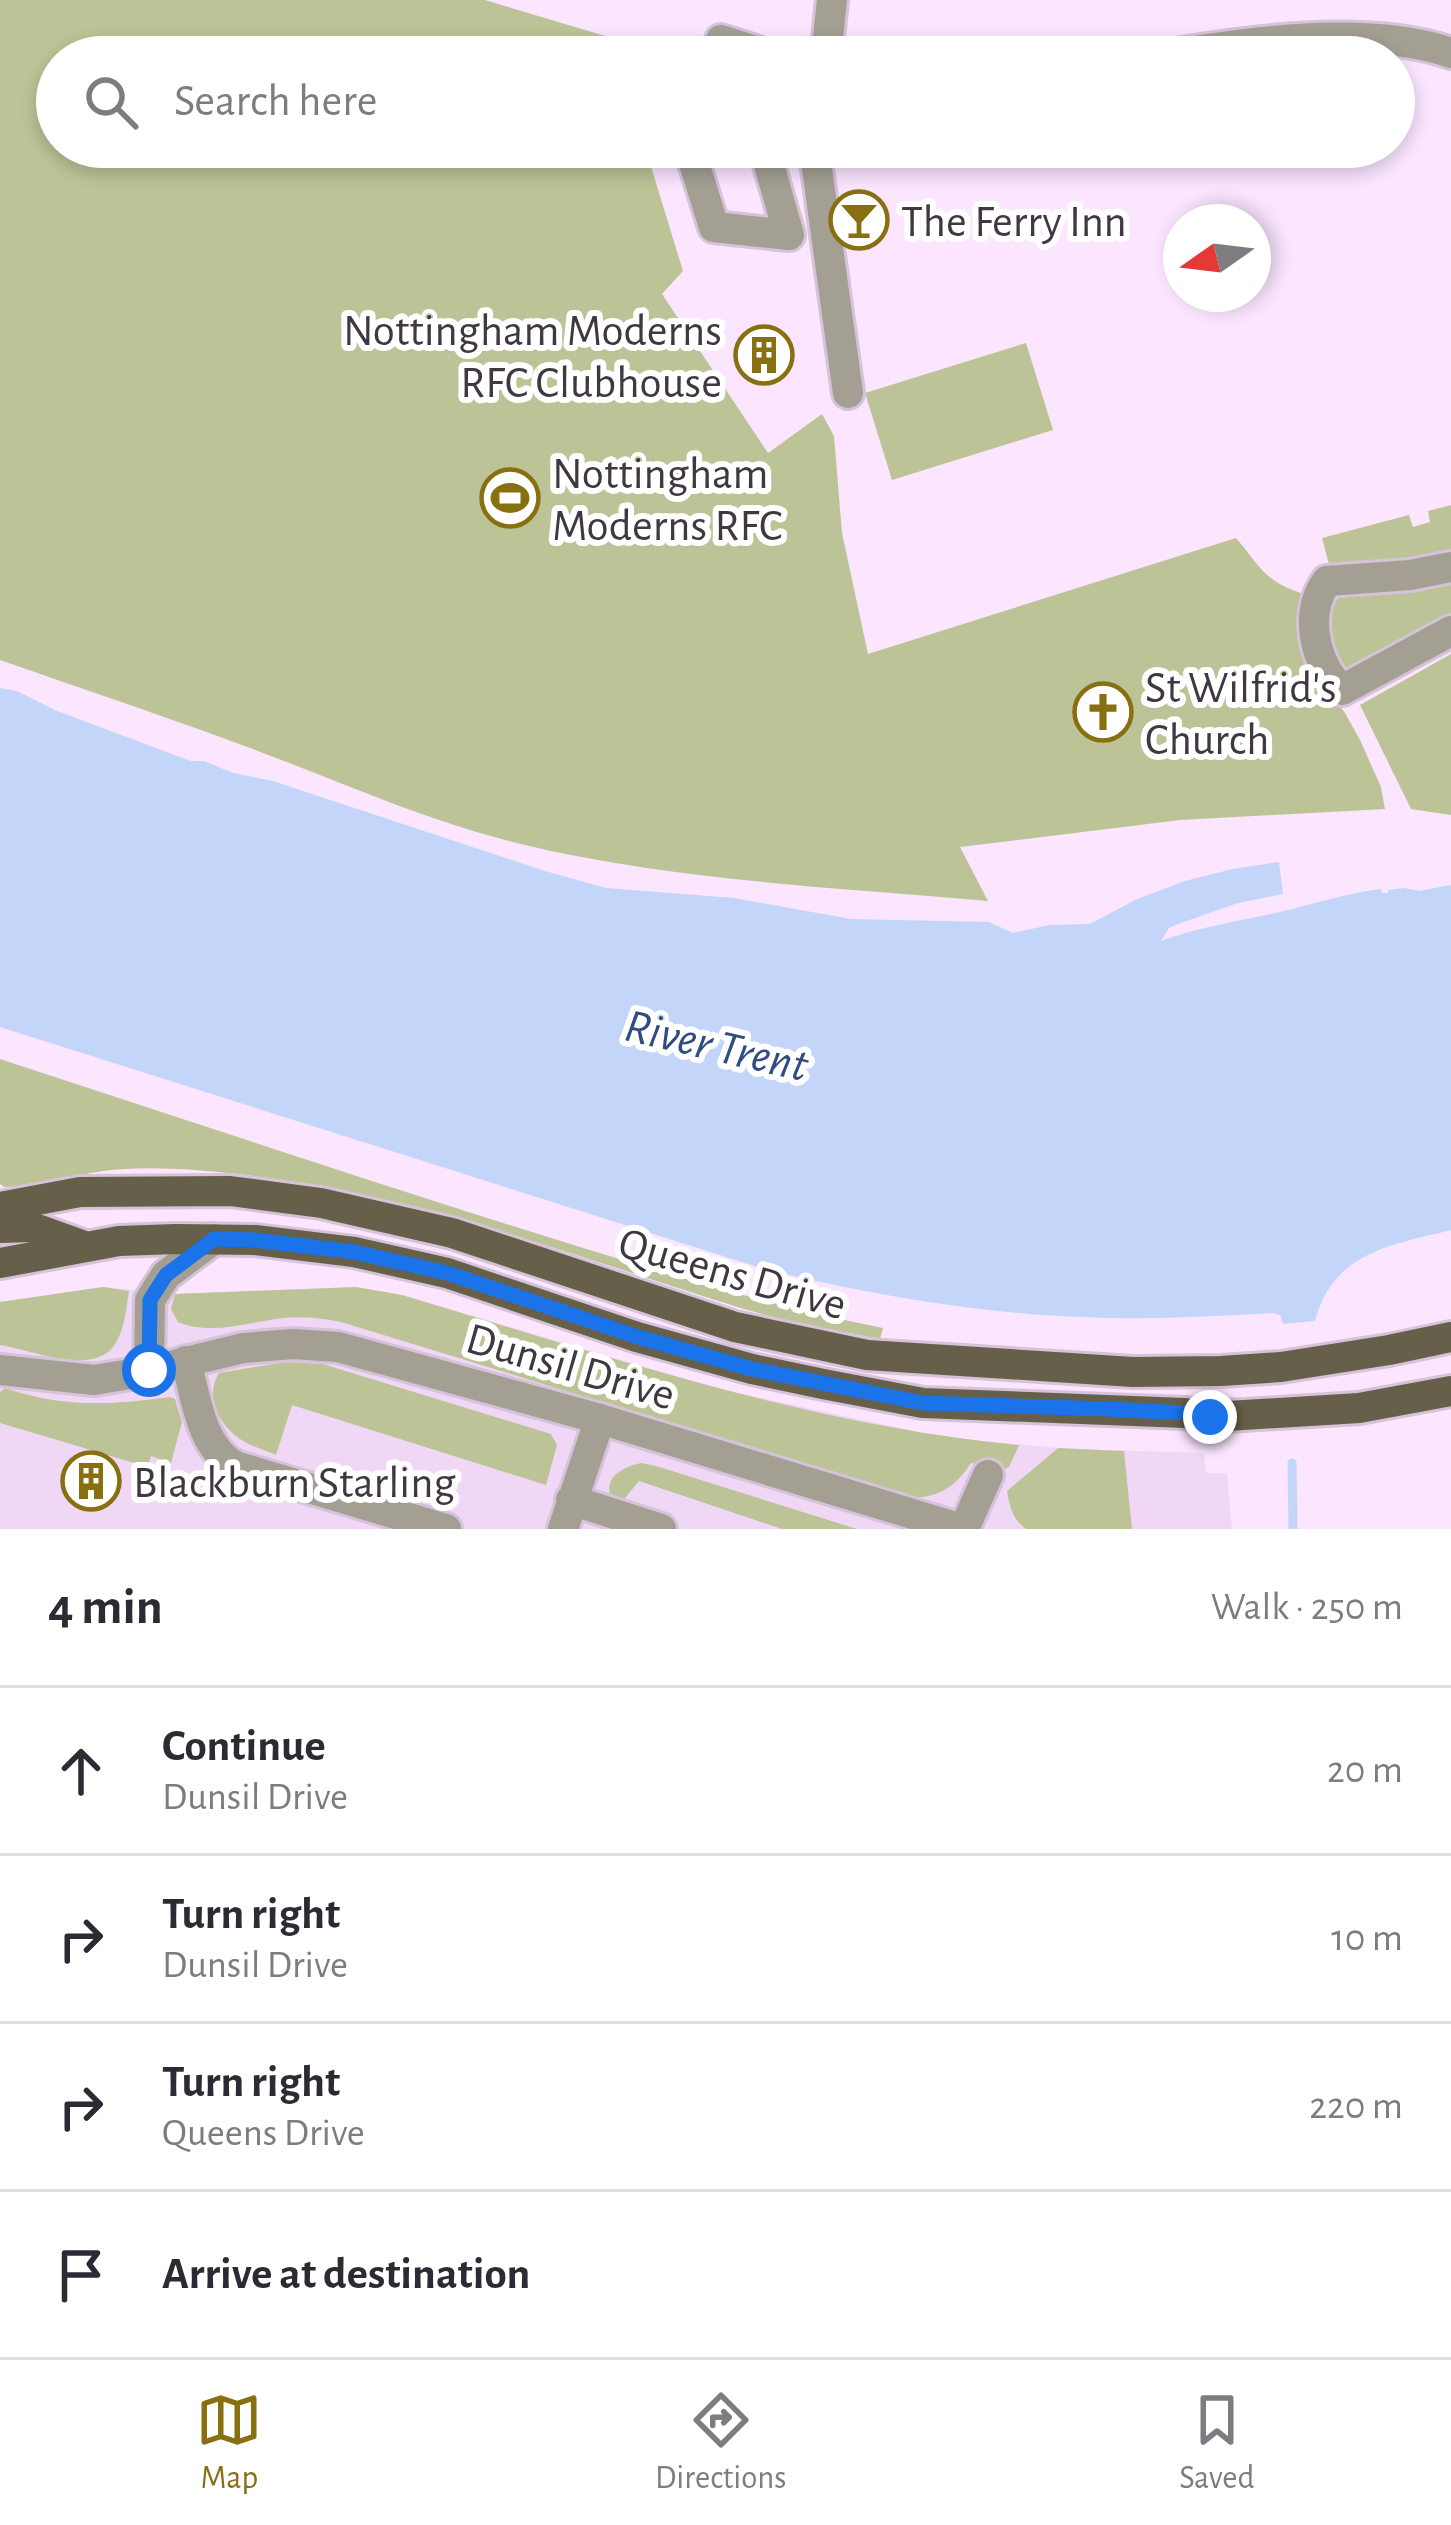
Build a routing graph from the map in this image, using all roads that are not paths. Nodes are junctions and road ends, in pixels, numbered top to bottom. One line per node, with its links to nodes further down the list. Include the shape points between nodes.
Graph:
1 (832, 0): 2 (street)
2 (828, 36)
3 (1415, 45): 4 (street)
4 (1451, 53)
5 (695, 168): 6 (street, via 714,227 789,235)
6 (770, 168)
7 (817, 168): 8 (street)
8 (848, 393)
9 (1451, 567): 10 (street, via 1327,581 1317,598 1316,640 1342,690)
10 (1451, 631)
11 (0, 1208): 16 (main road, Queens Drive, via 80,1192 230,1191 321,1203 452,1232 735,1327 867,1355 1221,1371)
12 (0, 1228): 14 (main road, Queens Drive, via 32,1227)
13 (214, 1239): 14 (main road, Queens Drive); 19 (street, via 166,1275 150,1300); 21 (main road, Queens Drive, via 354,1252 447,1273 752,1369 923,1403 1210,1417)
14 (88, 1247): 15 (main road, Queens Drive)
15 (0, 1263)
16 (1451, 1336)
17 (186, 1361): 19 (street, Dunsil Drive); 23 (street, Dunsil Drive, via 243,1348 338,1347); 26 (street, via 209,1440 224,1460)
18 (0, 1370): 19 (street, Dunsil Drive, via 94,1380)
19 (149, 1370)
20 (1451, 1391): 21 (main road, Queens Drive)
21 (1415, 1398): 22 (street)
22 (1451, 1402)
23 (600, 1419): 25 (street); 28 (street, Dunsil Drive)
24 (988, 1475): 28 (street, Dunsil Drive)
25 (567, 1514): 27 (street)
26 (446, 1529)
27 (661, 1529)
28 (963, 1529)

